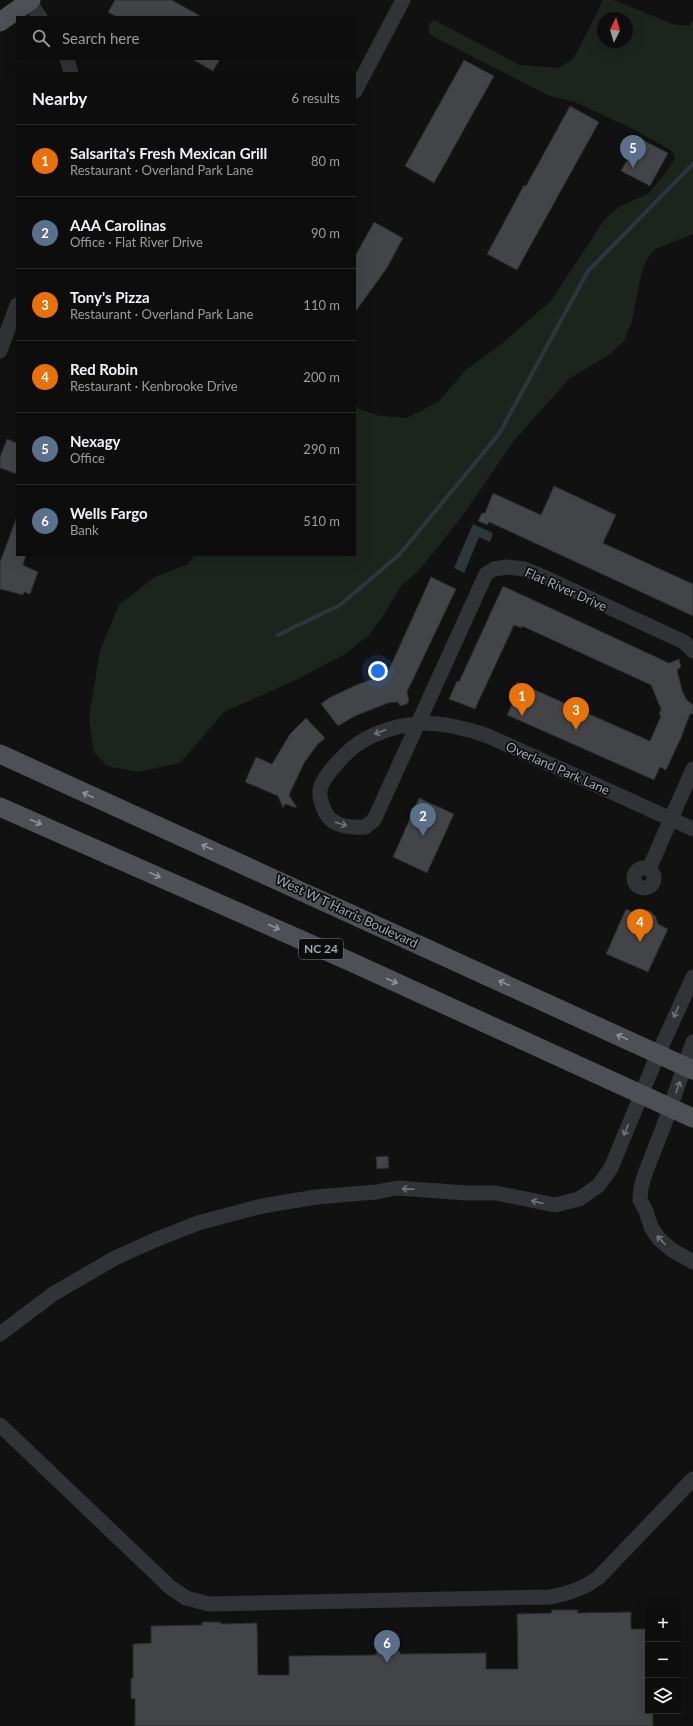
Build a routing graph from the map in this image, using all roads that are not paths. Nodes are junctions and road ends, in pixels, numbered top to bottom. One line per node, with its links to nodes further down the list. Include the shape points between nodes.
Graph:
1 (403, 0): 7 (street)
2 (29, 1): 3 (street); 4 (main road)
3 (39, 16)
4 (0, 22)
5 (67, 60): 6 (street)
6 (71, 72)
7 (356, 90)
8 (16, 308): 9 (street)
9 (0, 351)
10 (690, 645): 11 (street, Flat River Drive, via 546,578 507,567 494,569 486,574)
11 (418, 723): 11 (street, Flat River Drive, one-way to 11, via 384,731 357,744 328,774 320,787 320,800 329,820 355,827 365,827 374,820); 15 (street, Overland Park Lane, via 471,730 488,736)
12 (0, 754): 20 (main road, West W T Harris Boulevard, one-way to 12)
13 (693, 769): 15 (street)
14 (0, 807): 22 (main road, NC 24, one-way to 22, via 262,922)
15 (672, 820): 16 (street, Overland Park Lane); 17 (street)
16 (693, 829)
17 (649, 869)
18 (693, 977): 20 (street, one-way to 20)
19 (693, 1042): 21 (street)
20 (658, 1054): 21 (main road, West W T Harris Boulevard); 22 (street)
21 (689, 1068): 23 (street, one-way to 21)
22 (641, 1094): 23 (main road, NC 24); 26 (street, one-way to 26, via 608,1174 593,1191 575,1201 555,1205 496,1193 398,1188 331,1195 242,1210 185,1228 134,1249 81,1277)
23 (671, 1108): 24 (main road, NC 24); 25 (street, one-way to 23, via 659,1239 640,1200 646,1171)
24 (693, 1118)
25 (693, 1262)
26 (0, 1334)
27 (0, 1425): 28 (street, via 170,1587 186,1598 209,1604 562,1595 582,1588 598,1578)
28 (693, 1479)

